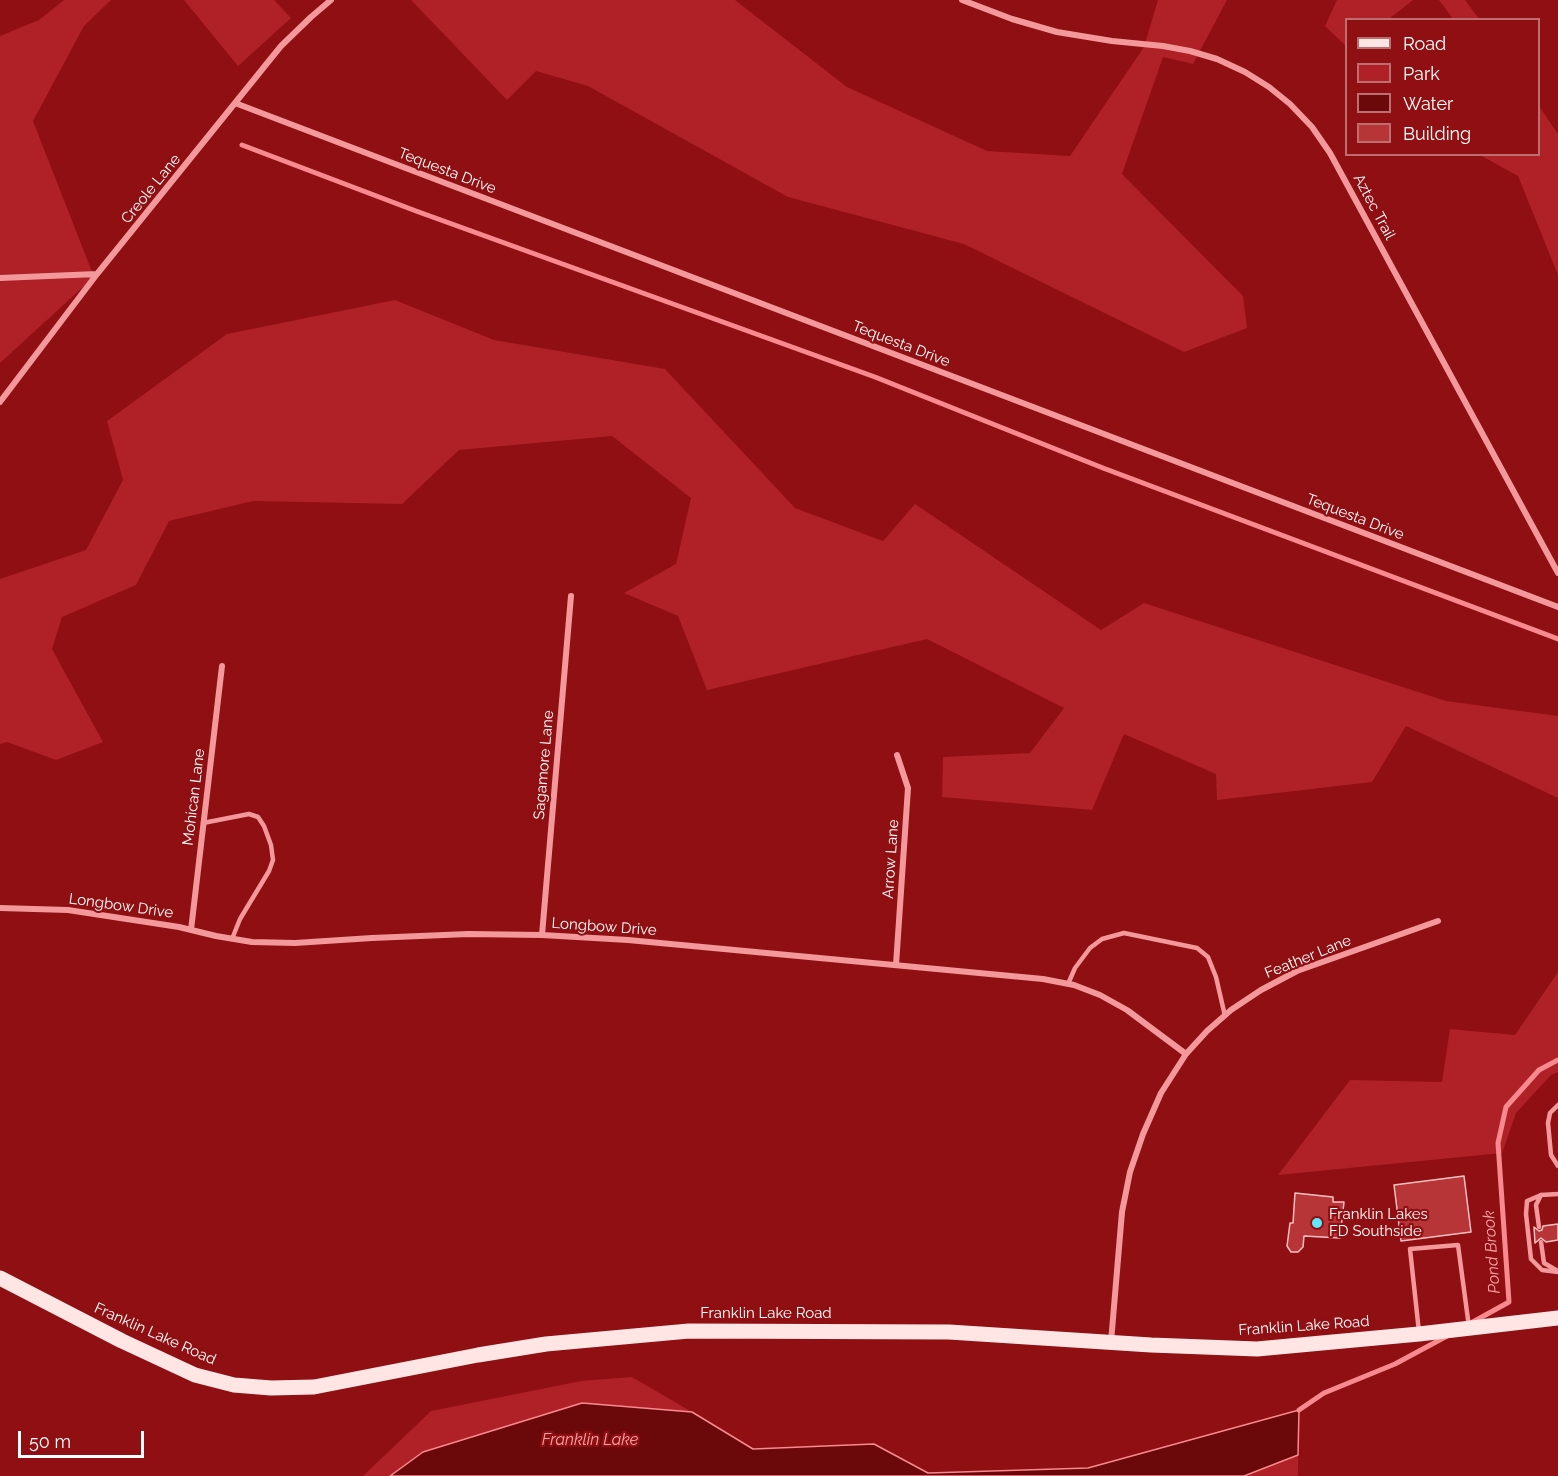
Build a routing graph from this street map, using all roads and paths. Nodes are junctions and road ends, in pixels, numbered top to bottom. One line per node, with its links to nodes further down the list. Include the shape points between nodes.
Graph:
1 (331, 0): 3 (street, Creole Lane, via 281,46)
2 (962, 0): 7 (street, Aztec Trail, via 1057,32 1163,46 1217,59 1245,72 1290,104 1330,153)
3 (235, 103): 4 (street, Creole Lane); 9 (street, Tequesta Drive)
4 (97, 274): 5 (street); 6 (street, Creole Lane)
5 (0, 278)
6 (0, 402)
7 (1558, 573)
8 (571, 596): 16 (street, Sagamore Lane)
9 (1558, 607)
10 (222, 666): 12 (street, Mohican Lane)
11 (897, 755): 18 (street, Arrow Lane, via 908,788)
12 (203, 823): 15 (street, Mohican Lane); 17 (lane, via 249,814 258,817 271,845 273,860 269,871)
13 (0, 908): 15 (street, Longbow Drive, via 68,910)
14 (1438, 921): 20 (street, Feather Lane, via 1297,971)
15 (191, 930): 17 (street, Longbow Drive)
16 (542, 935): 17 (street, Longbow Drive, via 424,936 295,944); 18 (street, Longbow Drive)
17 (232, 939)
18 (896, 965): 19 (street, Longbow Drive)
19 (1068, 984): 20 (lane, via 1090,948 1102,939 1124,933 1197,948 1208,957); 21 (street, Longbow Drive, via 1127,1010)
20 (1225, 1016): 21 (street, Feather Lane)
21 (1186, 1054): 33 (street, Feather Lane, via 1161,1093 1130,1172 1122,1212)
22 (1558, 1105): 23 (lane, via 1550,1113 1548,1123 1551,1155)
23 (1558, 1166)
24 (1558, 1194): 25 (lane)
25 (1541, 1195): 26 (lane, via 1536,1205); 28 (lane, via 1527,1201 1531,1259 1542,1270)
26 (1539, 1227)
27 (1541, 1242): 28 (lane, via 1544,1263)
28 (1558, 1271)
29 (0, 1278): 33 (main road, Franklin Lake Road, via 195,1375 234,1385 271,1388 314,1387 546,1344 689,1331 949,1332)
30 (1558, 1318): 31 (main road, Franklin Lake Road)
31 (1469, 1329): 32 (main road, Franklin Lake Road); 32 (lane, via 1458,1245 1410,1249)
32 (1419, 1334): 33 (main road, Franklin Lake Road, via 1257,1349)
33 (1110, 1343)

